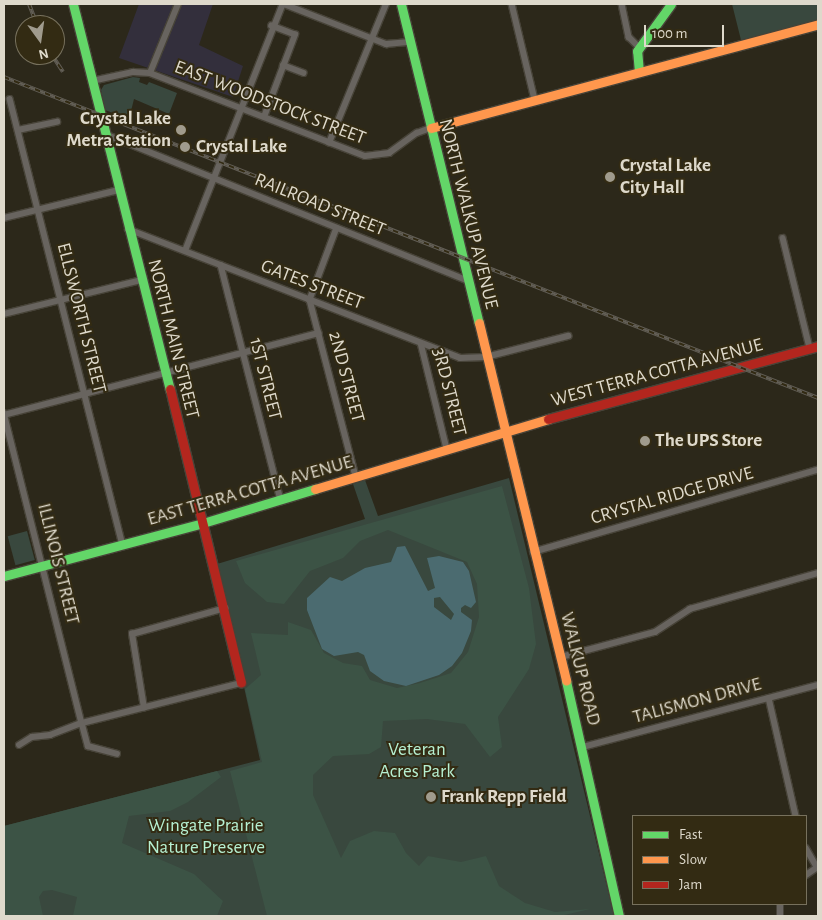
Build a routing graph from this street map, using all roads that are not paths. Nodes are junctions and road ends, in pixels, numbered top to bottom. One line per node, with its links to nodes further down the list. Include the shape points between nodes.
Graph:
1 (73, 4): 18 (street, NORTH MAIN STREET)
2 (178, 4): 16 (street)
3 (283, 4): 10 (street); 11 (street)
4 (386, 4): 11 (street)
5 (401, 4): 12 (street, NORTH WALKUP AVENUE)
6 (512, 4): 20 (street)
7 (622, 4): 13 (street, via 629,37)
8 (672, 4): 13 (street)
9 (818, 24): 15 (street)
10 (272, 26): 14 (street, via 295,35); 21 (street)
11 (371, 40): 12 (street, via 391,45); 27 (street)
12 (410, 42): 24 (street, NORTH WALKUP AVENUE)
13 (639, 47): 15 (street, via 636,55)
14 (283, 65): 17 (street); 22 (street)
15 (639, 72): 20 (street)
16 (150, 73): 18 (street, via 132,72); 21 (street, EAST WOODSTOCK STREET)
17 (304, 73)
18 (92, 81): 26 (street, NORTH MAIN STREET)
19 (10, 99): 25 (street, ELLSWORTH STREET)
20 (535, 100): 24 (street)
21 (240, 108): 22 (street, EAST WOODSTOCK STREET); 28 (street)
22 (264, 117): 27 (street, EAST WOODSTOCK STREET)
23 (57, 122): 25 (street)
24 (431, 128): 27 (street, EAST WOODSTOCK STREET, via 417,133 389,153 373,157); 38 (street, NORTH WALKUP AVENUE)
25 (18, 130): 30 (street, ELLSWORTH STREET)
26 (105, 134): 28 (street, RAILROAD STREET); 29 (street, NORTH MAIN STREET)
27 (329, 144)
28 (213, 178): 32 (street, RAILROAD STREET); 35 (street)
29 (119, 190): 30 (street); 33 (street, NORTH MAIN STREET)
30 (38, 210): 31 (street); 39 (street, ELLSWORTH STREET)
31 (4, 218)
32 (337, 228): 38 (street, RAILROAD STREET); 40 (street)
33 (128, 229): 35 (street, GATES STREET); 37 (street, NORTH MAIN STREET)
34 (783, 238): 45 (street)
35 (185, 251): 36 (street, GATES STREET)
36 (221, 265): 40 (street, GATES STREET); 46 (street, 1ST STREET)
37 (141, 280): 39 (street); 48 (street, NORTH MAIN STREET)
38 (468, 281): 47 (street, NORTH WALKUP AVENUE)
39 (61, 300): 41 (street); 49 (street, ELLSWORTH STREET)
40 (310, 300): 42 (street, 2ND STREET); 44 (street, GATES STREET)
41 (4, 314)
42 (319, 333): 46 (street); 54 (street, 2ND STREET)
43 (568, 336): 47 (street, GATES STREET)
44 (421, 343): 47 (street, GATES STREET, via 465,359); 52 (street, 3RD STREET)
45 (814, 346): 51 (street, WEST TERRA COTTA AVENUE)
46 (242, 352): 48 (street); 55 (street, 1ST STREET)
47 (486, 356): 51 (street, NORTH WALKUP AVENUE)
48 (164, 373): 49 (street); 56 (street, NORTH MAIN STREET)
49 (85, 394): 50 (street); 57 (street, ELLSWORTH STREET)
50 (4, 414): 59 (street, ILLINOIS STREET)
51 (504, 431): 52 (street, EAST TERRA COTTA AVENUE); 58 (street, WALKUP ROAD)
52 (447, 449): 54 (street, EAST TERRA COTTA AVENUE)
53 (818, 470): 58 (street, CRYSTAL RIDGE DRIVE)
54 (356, 477): 55 (street, EAST TERRA COTTA AVENUE)
55 (281, 500): 56 (street, EAST TERRA COTTA AVENUE)
56 (203, 523): 57 (street, EAST TERRA COTTA AVENUE); 62 (street, NORTH MAIN STREET)
57 (124, 544): 59 (street, EAST TERRA COTTA AVENUE)
58 (533, 552): 63 (street, WALKUP ROAD)
59 (42, 566): 61 (street, EAST TERRA COTTA AVENUE); 68 (street, ILLINOIS STREET)
60 (818, 573): 63 (street, via 690,609 655,632)
61 (4, 576)
62 (225, 608): 64 (street, NORTH MAIN STREET); 67 (street, via 138,630 130,639)
63 (562, 657): 70 (street, WALKUP ROAD)
64 (241, 683): 67 (street)
65 (818, 685): 66 (street, TALISMON DRIVE)
66 (769, 698): 70 (street, TALISMON DRIVE); 72 (street)
67 (144, 708): 68 (street)
68 (82, 723): 69 (street, via 32,738); 71 (street, ILLINOIS STREET, via 88,746)
69 (19, 746)
70 (583, 747): 76 (street, WALKUP ROAD)
71 (117, 754)
72 (796, 815)
73 (807, 850): 74 (street)
74 (818, 867): 75 (street)
75 (807, 874)
76 (619, 916)

